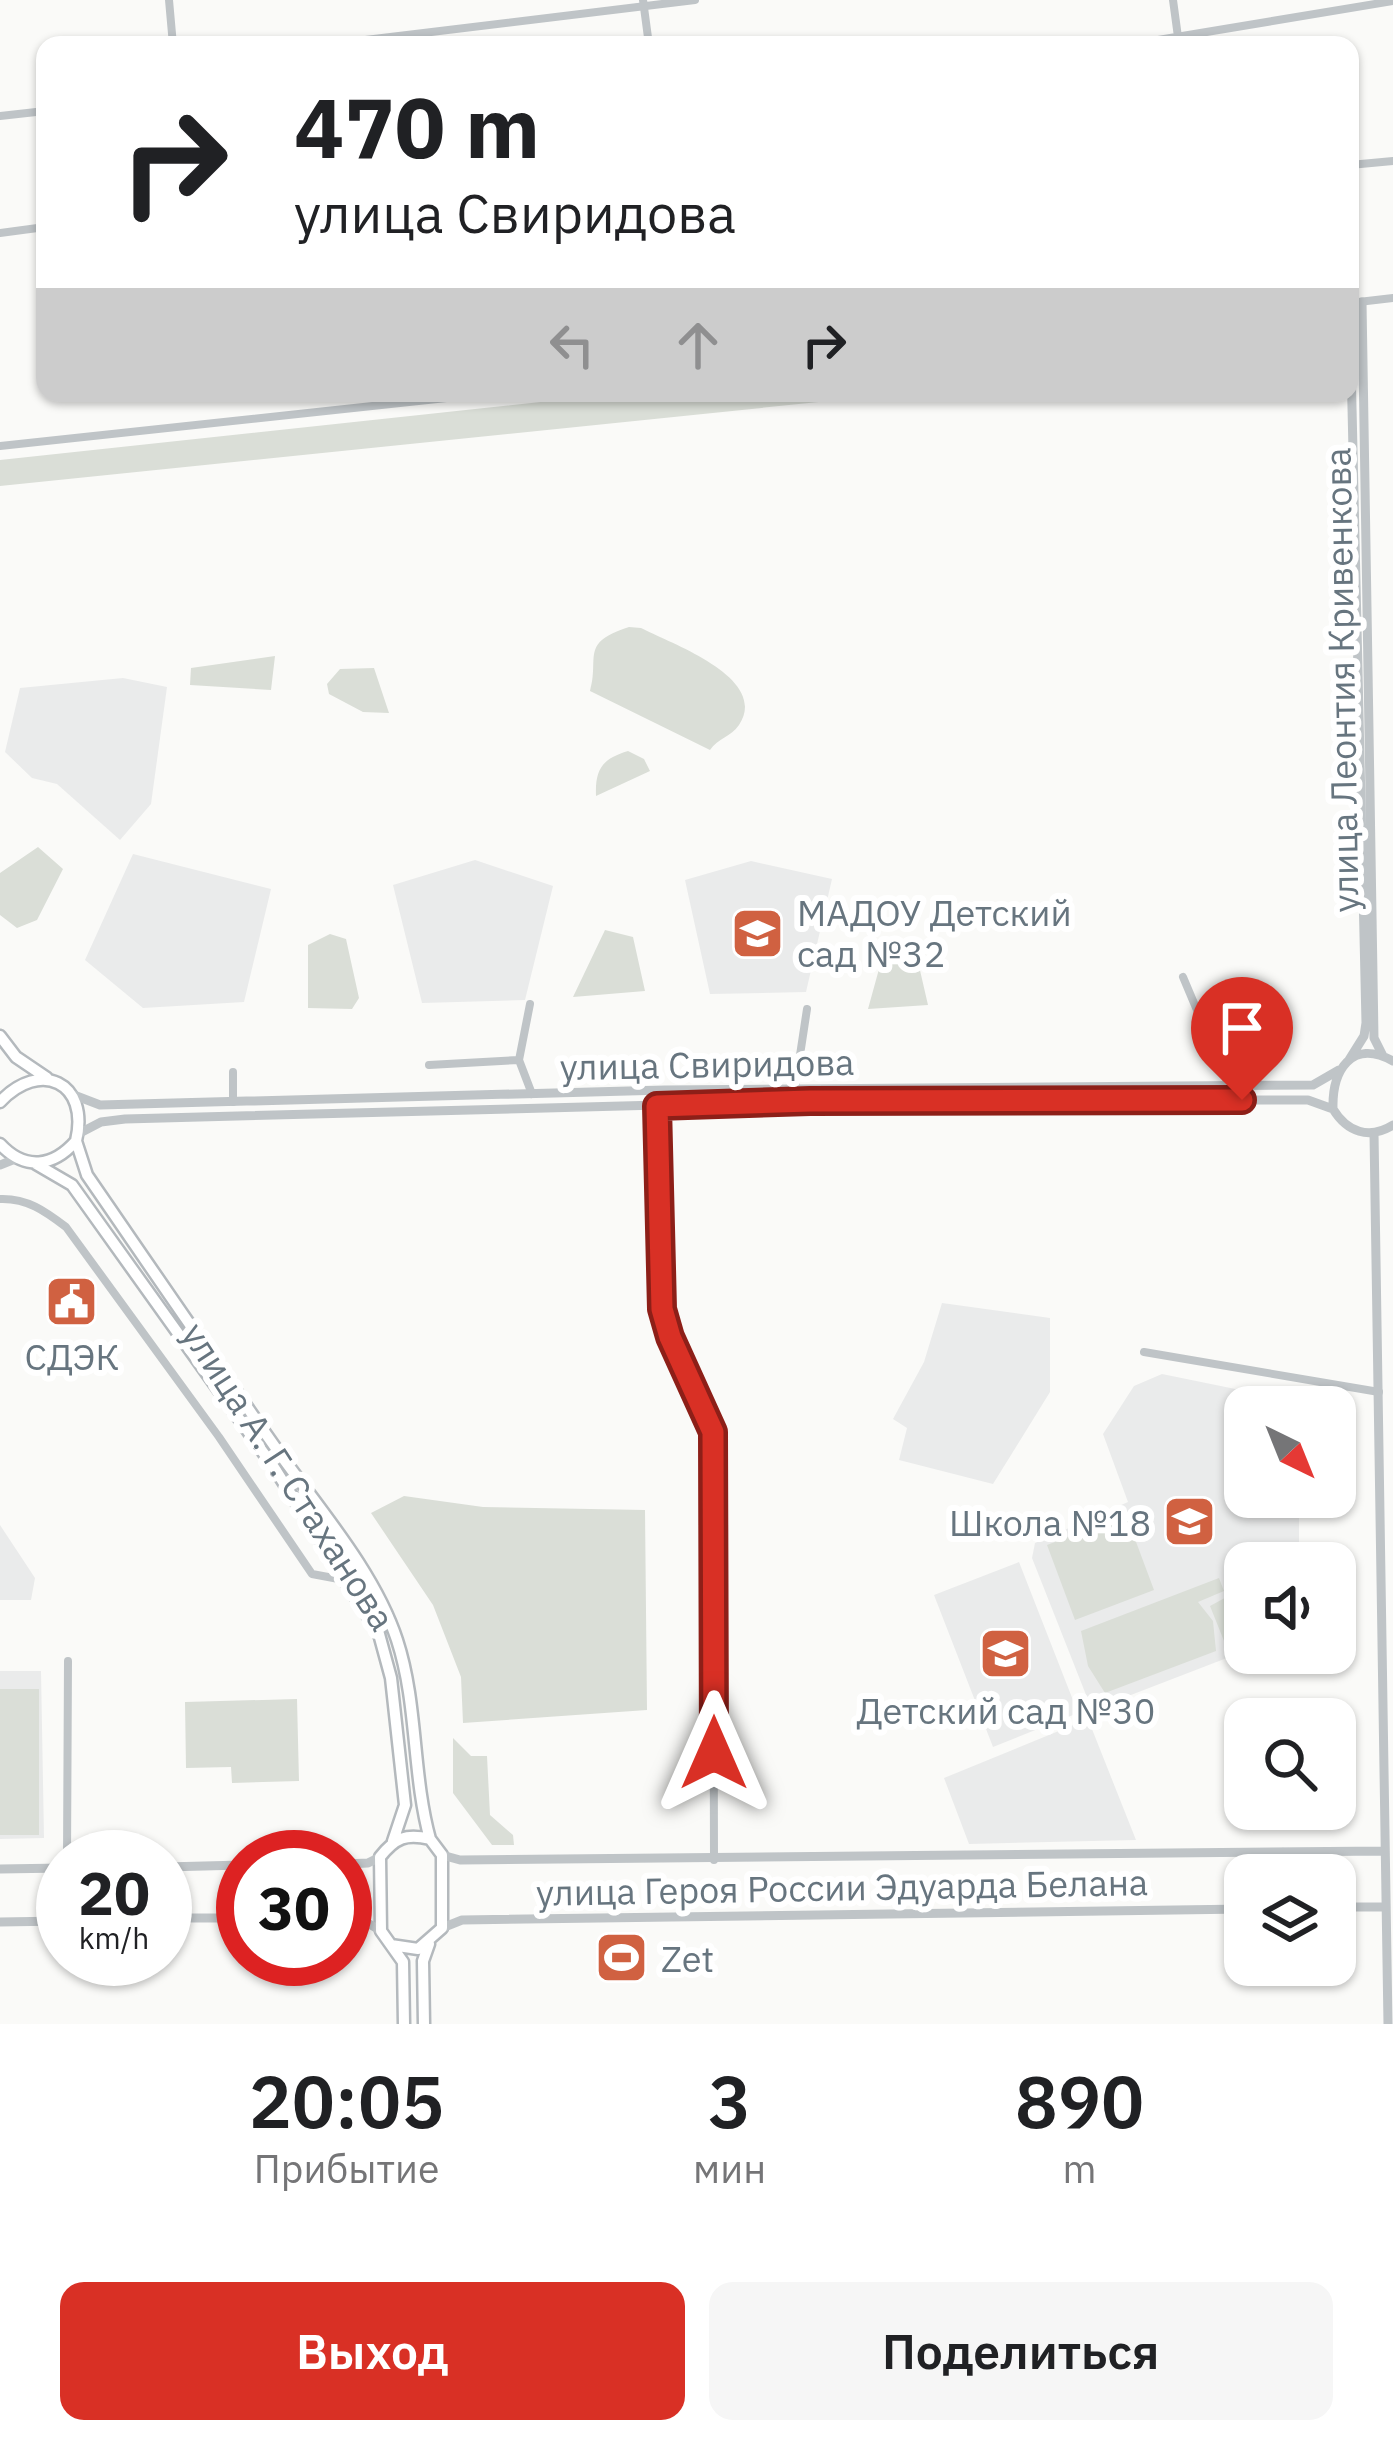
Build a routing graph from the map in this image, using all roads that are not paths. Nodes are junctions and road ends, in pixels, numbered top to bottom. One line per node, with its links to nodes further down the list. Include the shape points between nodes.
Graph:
1 (169, 0): 6 (street)
2 (695, 0): 5 (street)
3 (1173, 0): 9 (street)
4 (1393, 1): 10 (street)
5 (644, 3): 7 (street); 8 (street)
6 (172, 36)
7 (393, 36)
8 (648, 36)
9 (1178, 36)
10 (1190, 36)
11 (36, 112): 12 (street)
12 (0, 116)
13 (1393, 161): 14 (street)
14 (1359, 164)
15 (36, 228): 16 (street)
16 (0, 233)
17 (1393, 298): 18 (street)
18 (1359, 302)
19 (409, 402): 22 (street)
20 (1352, 402): 29 (street, улица Леонтия Кривенкова, via 1366,1023)
21 (1358, 402): 27 (street, улица Леонтия Кривенкова, via 1374,1038)
22 (0, 446)
23 (1183, 977): 34 (street)
24 (530, 1004): 28 (street)
25 (807, 1009): 35 (street)
26 (0, 1036): 33 (main road)
27 (1388, 1059): 29 (street, via 1372,1053)
28 (519, 1060): 30 (street); 37 (street)
29 (1349, 1060): 31 (street)
30 (429, 1065)
31 (1339, 1070): 34 (street, улица Свиридова, via 1313,1084); 42 (street)
32 (233, 1072): 40 (street)
33 (50, 1080): 38 (main road); 39 (main road, via 17,1084)
34 (1229, 1087): 35 (street, улица Свиридова)
35 (794, 1088): 37 (street, улица Свиридова)
36 (0, 1090): 39 (main road)
37 (532, 1094): 40 (street, улица Свиридова)
38 (74, 1096): 40 (street, улица Свиридова, via 100,1106); 45 (main road, улица А. Г. Стаханова)
39 (0, 1101)
40 (233, 1102)
41 (657, 1106): 42 (street, улица Свиридова, via 1308,1100); 45 (street, улица Свиридова, via 124,1119); 65 (street, via 662,1309 713,1432)
42 (1333, 1109): 44 (street, via 1352,1129)
43 (1393, 1125): 44 (street)
44 (1374, 1133): 52 (street)
45 (77, 1137): 48 (main road, via 53,1161); 58 (main road, улица А. Г. Стаханова, via 87,1175 330,1524 397,1638)
46 (0, 1144): 47 (main road)
47 (15, 1159): 48 (main road); 49 (street)
48 (36, 1163): 53 (main road, улица А. Г. Стаханова, via 72,1185)
49 (0, 1165)
50 (0, 1198): 54 (street, via 39,1207 66,1227)
51 (1144, 1352): 52 (street)
52 (1379, 1392): 60 (street)
53 (336, 1562): 54 (street); 55 (main road, улица А. Г. Стаханова)
54 (312, 1574): 55 (street)
55 (349, 1581): 59 (main road, улица А. Г. Стаханова, via 379,1634 391,1678 405,1805)
56 (68, 1661): 57 (street)
57 (67, 1830)
58 (430, 1838): 59 (main road); 63 (main road)
59 (393, 1841): 64 (main road)
60 (1385, 1851): 61 (street, улица Героя России Эдуарда Белана); 70 (street)
61 (1283, 1852): 62 (street); 65 (street, улица Героя России Эдуарда Белана)
62 (1285, 1854)
63 (442, 1855): 65 (street, улица Героя России Эдуарда Белана); 75 (main road)
64 (380, 1857): 66 (street); 76 (main road)
65 (714, 1860)
66 (372, 1861)
67 (36, 1868): 68 (street)
68 (0, 1869)
69 (1356, 1907): 70 (street)
70 (1386, 1907): 81 (street)
71 (1224, 1909): 75 (street, улица Героя России Эдуарда Белана, via 511,1918)
72 (36, 1921): 73 (street)
73 (0, 1922)
74 (372, 1926): 76 (street)
75 (442, 1928): 77 (main road)
76 (381, 1931): 78 (main road)
77 (430, 1940): 78 (main road, via 418,1949); 80 (main road)
78 (392, 1945): 79 (main road, via 403,1961)
79 (404, 2024)
80 (424, 2024)
81 (1388, 2024)

